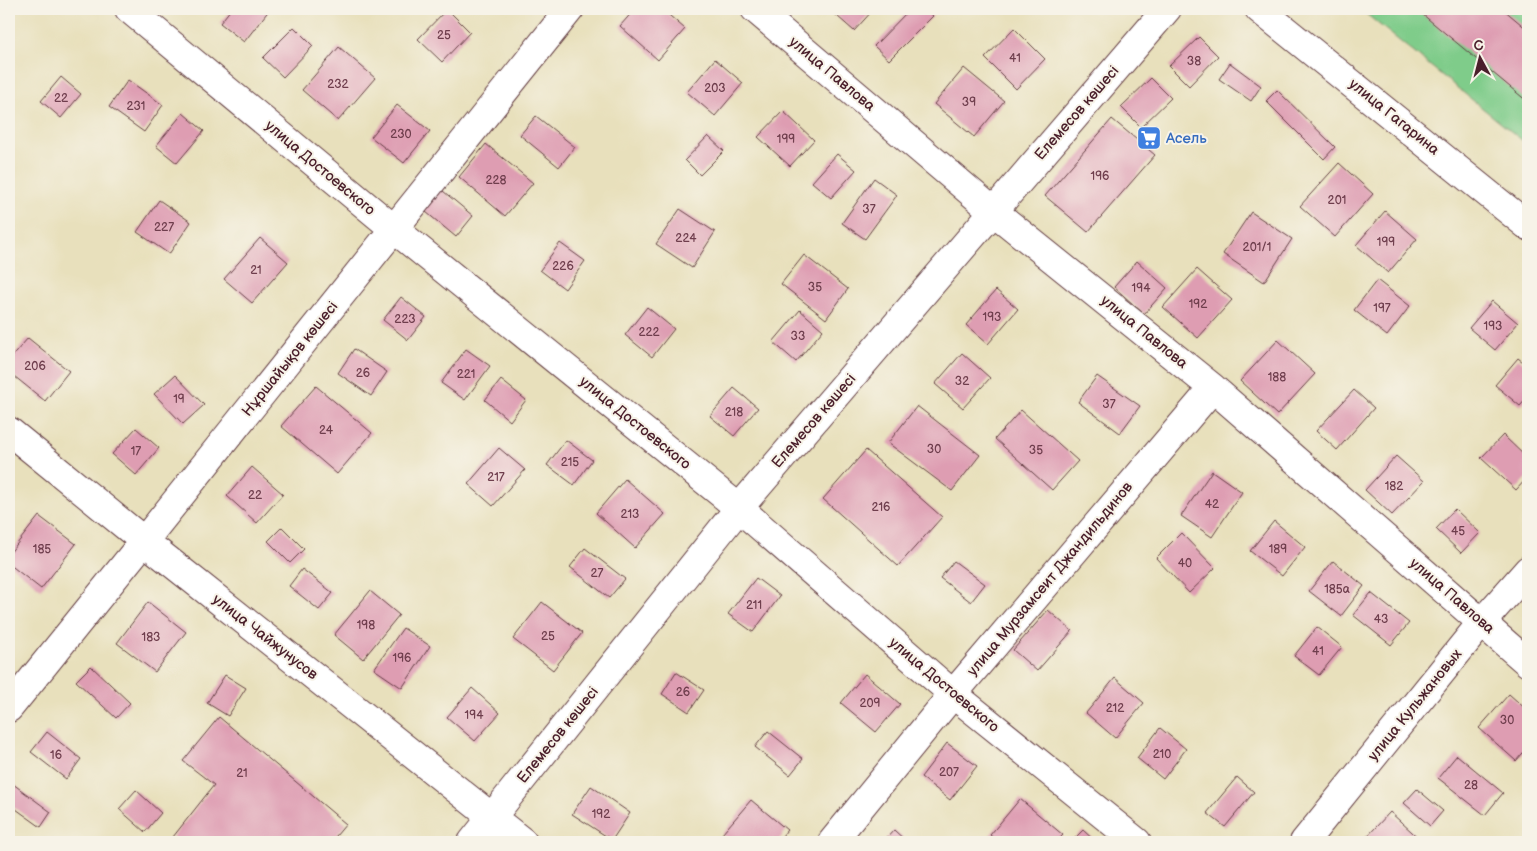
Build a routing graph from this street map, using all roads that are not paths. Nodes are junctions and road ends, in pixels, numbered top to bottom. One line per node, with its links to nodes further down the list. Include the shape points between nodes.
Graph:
1 (129, 9): 8 (street, улица Достоевского)
2 (570, 9): 8 (street, Нұршайықов көшесі)
3 (755, 9): 6 (street, улица Павлова)
4 (1167, 9): 6 (street, Елемесов көшесі)
5 (1259, 9): 7 (street, улица Гагарина)
6 (993, 211): 9 (street, улица Павлова); 11 (street, Елемесов көшесі)
7 (1528, 226)
8 (394, 229): 11 (street, улица Достоевского); 12 (street, Нұршайықов көшесі)
9 (1213, 388): 14 (street, улица Павлова); 16 (street, улица Мурзамсеит Джандильдинов)
10 (9, 431): 12 (street, улица Чайжунусов)
11 (739, 508): 16 (street, улица Достоевского); 18 (street, Елемесов көшесі)
12 (144, 541): 17 (street, Нұршайықов көшесі); 18 (street, улица Чайжунусов)
13 (1528, 570): 14 (street, улица Кульжановых)
14 (1482, 622): 15 (street, улица Павлова); 23 (street, улица Кульжановых)
15 (1528, 663)
16 (953, 694): 21 (street, улица Мурзамсеит Джандильдинов); 22 (street, улица Достоевского)
17 (9, 708)
18 (493, 817): 19 (street, Елемесов көшесі); 20 (street, улица Чайжунусов)
19 (472, 842)
20 (523, 842)
21 (832, 842)
22 (1137, 842)
23 (1304, 842)

